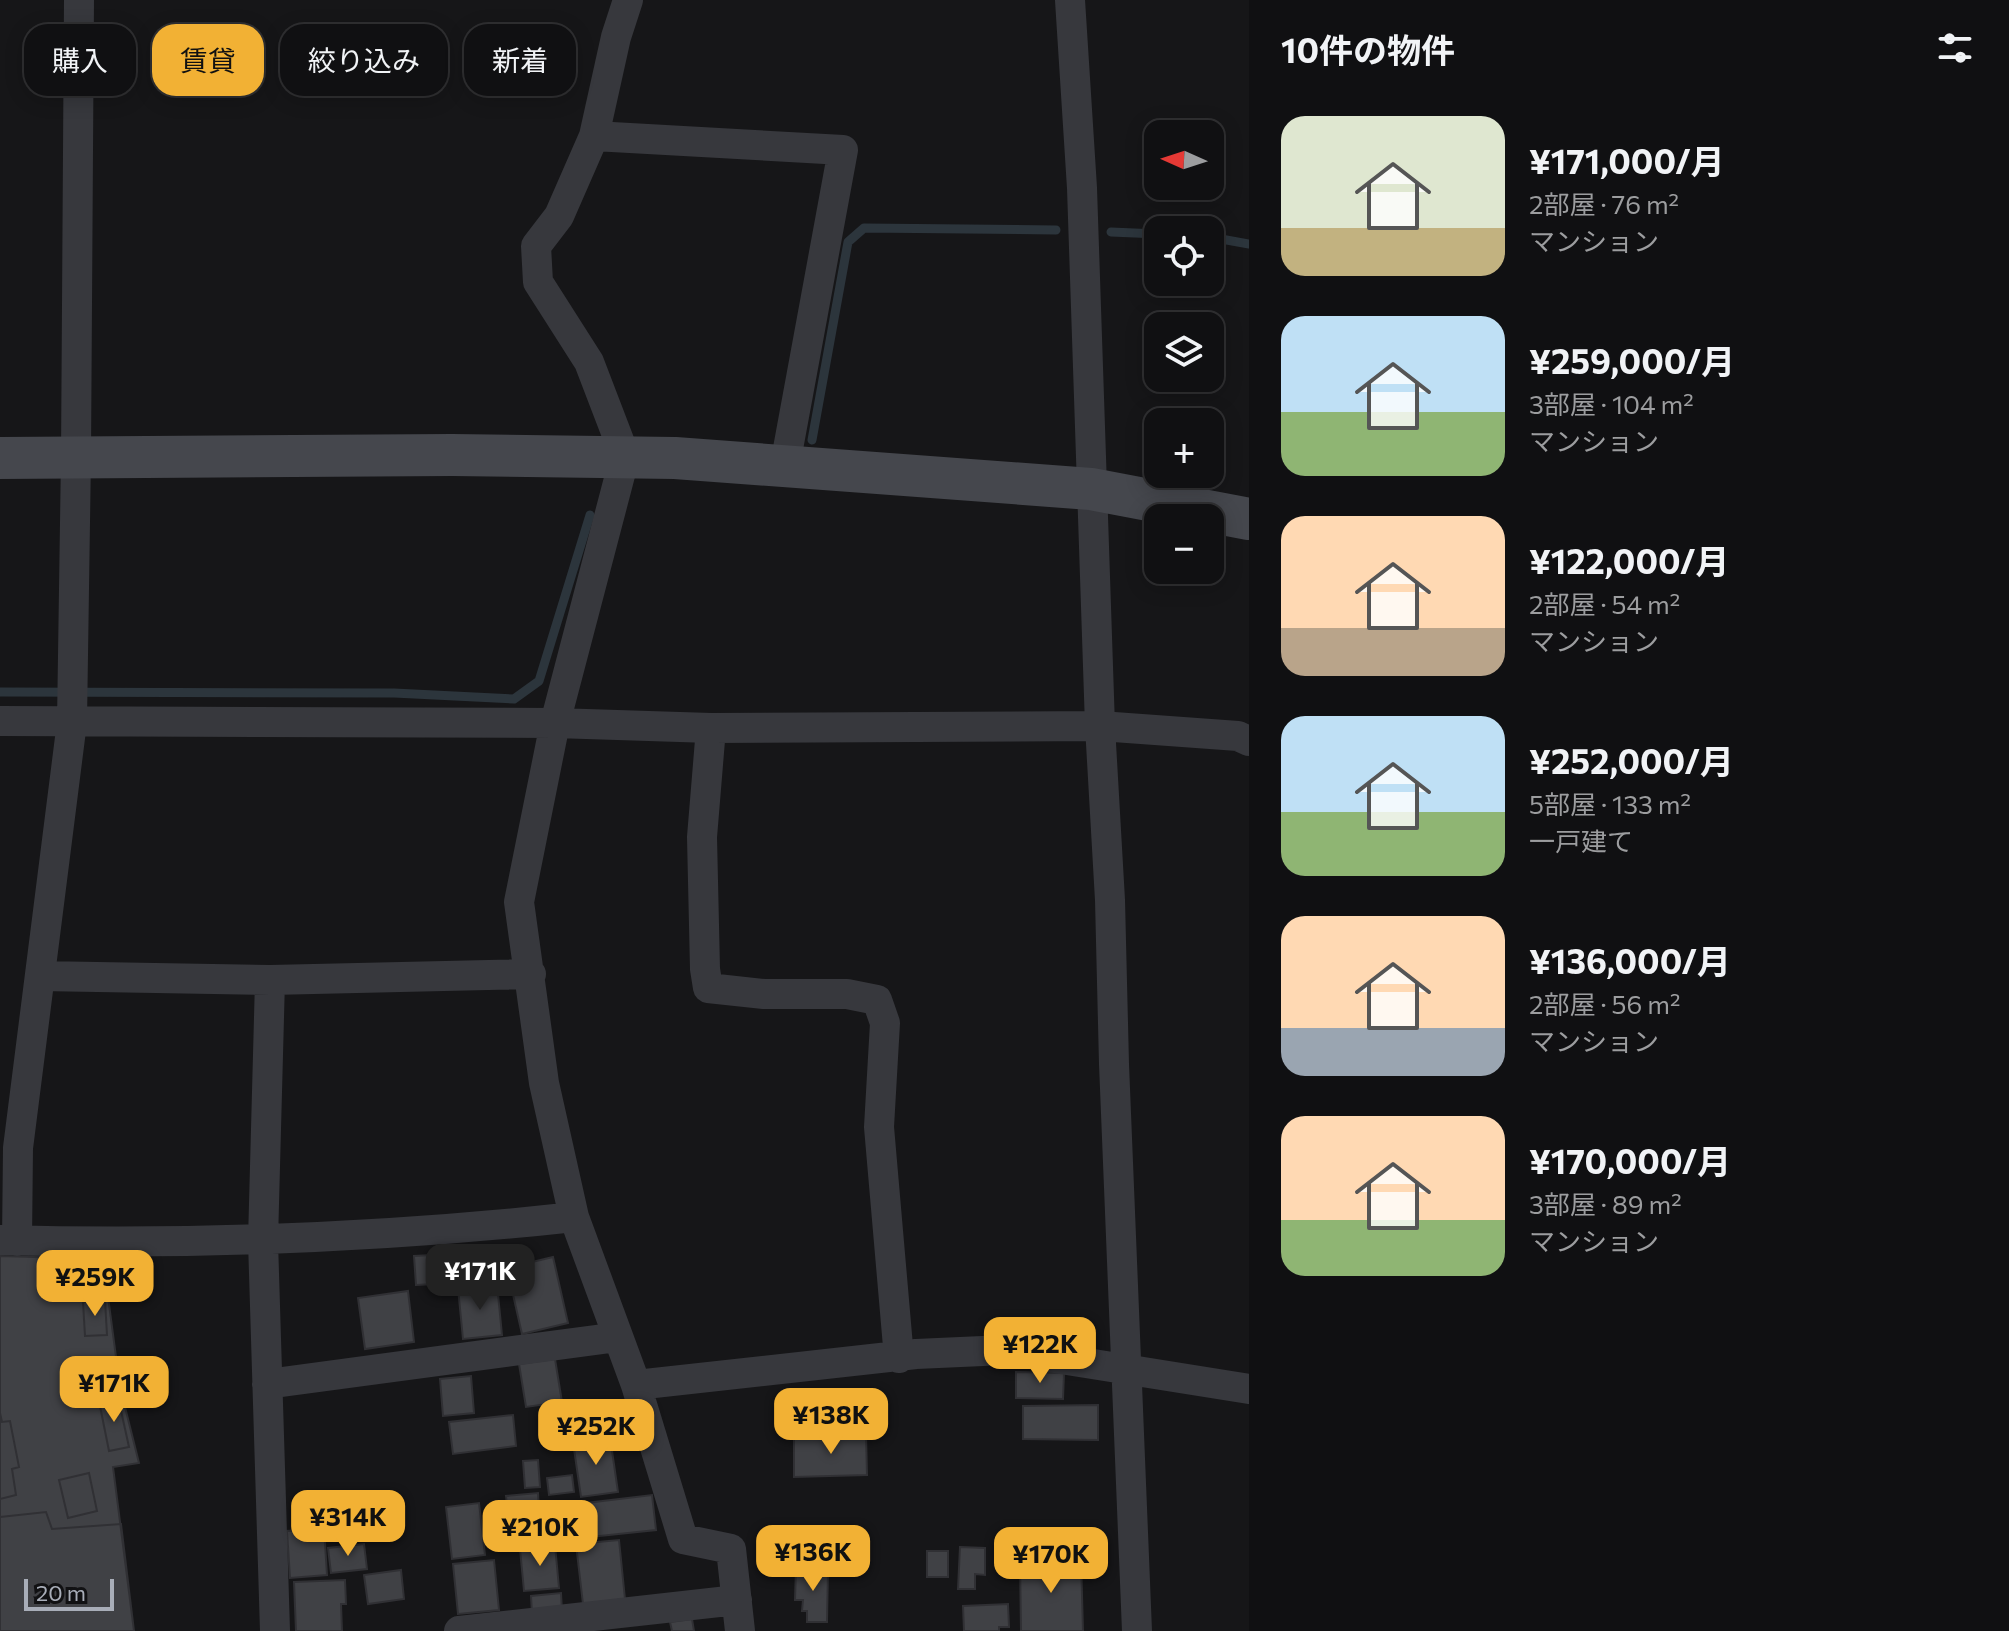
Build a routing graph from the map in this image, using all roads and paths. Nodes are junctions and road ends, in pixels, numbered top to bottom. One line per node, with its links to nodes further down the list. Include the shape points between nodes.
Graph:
1 (79, 0): 5 (street)
2 (628, 0): 4 (street)
3 (1070, 0): 9 (street)
4 (594, 136): 6 (street, via 559,216 536,246 538,282 589,362); 8 (street, via 843,150)
5 (76, 456): 6 (street); 7 (street); 11 (street)
6 (625, 456): 8 (street); 13 (street)
7 (0, 458)
8 (785, 465): 9 (street)
9 (1091, 489): 10 (street); 14 (street)
10 (1249, 519)
11 (72, 701): 12 (street); 13 (street); 18 (street)
12 (0, 721)
13 (555, 723): 15 (street); 17 (street, via 519,902)
14 (1100, 726): 15 (street); 16 (street); 25 (street)
15 (711, 728): 24 (street, via 702,837 708,988 862,997 877,1000 885,1023 879,1127)
16 (1249, 741)
17 (531, 974): 19 (street); 20 (street, via 544,1083)
18 (40, 976): 19 (street); 21 (street)
19 (270, 980): 22 (street)
20 (574, 1217): 22 (street); 23 (street)
21 (8, 1241): 22 (street)
22 (263, 1241): 26 (street)
23 (618, 1337): 26 (street); 27 (street)
24 (899, 1358): 25 (street, via 1005,1350); 27 (street)
25 (1128, 1371): 28 (street); 33 (street)
26 (267, 1384): 30 (street)
27 (636, 1385): 29 (street, via 683,1539 731,1549)
28 (1249, 1389)
29 (737, 1600): 31 (street); 32 (street)
30 (275, 1631)
31 (459, 1631)
32 (740, 1631)
33 (1137, 1631)

